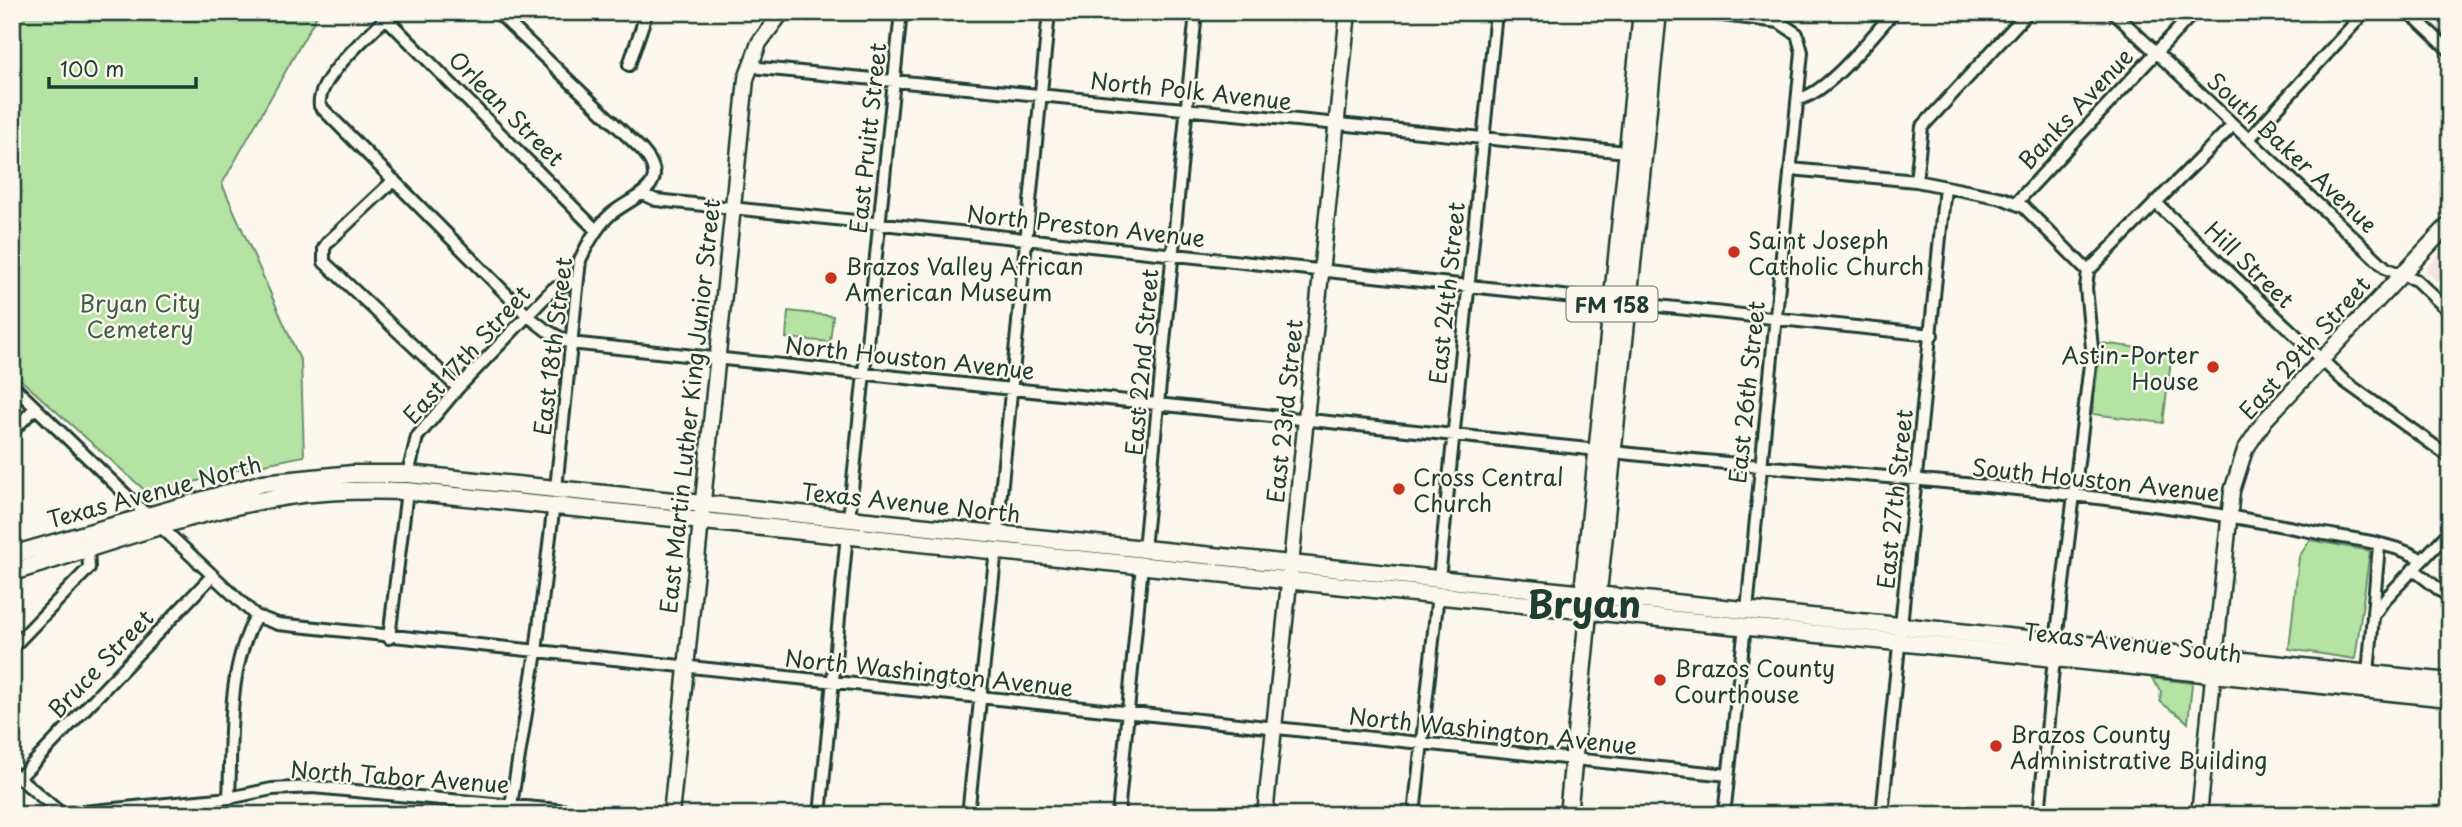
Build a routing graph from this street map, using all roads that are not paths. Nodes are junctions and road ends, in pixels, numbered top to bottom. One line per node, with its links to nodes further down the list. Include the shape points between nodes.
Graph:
1 (497, 12): 37 (street, via 650,159 654,175)
2 (647, 12): 23 (street)
3 (782, 12): 22 (street, East Martin Luther King Junior Street, via 759,43)
4 (901, 12): 24 (street, East Pruitt Street)
5 (1049, 12): 25 (street)
6 (1196, 12): 27 (street, East 22nd Street)
7 (1348, 12): 29 (street, East 23rd Street)
8 (1496, 12): 30 (street, East 24th Street)
9 (1642, 12): 32 (main road, FM 158)
10 (1658, 12): 51 (main road, FM 158)
11 (1699, 12): 19 (street)
12 (1894, 12): 26 (street, via 1825,84)
13 (2028, 12): 35 (street, via 1928,118 1918,139)
14 (2113, 12): 21 (street, South Baker Avenue)
15 (2194, 12): 21 (street, Banks Avenue)
16 (2365, 12): 31 (street)
17 (2409, 12): 20 (street)
18 (389, 15): 34 (street, North Houston Avenue, via 326,81 318,98 324,112); 43 (street, Orlean Street)
19 (1754, 15): 26 (street, East 26th Street, via 1779,22 1797,34 1802,52)
20 (2450, 51)
21 (2157, 52): 28 (street, South Baker Avenue); 39 (street, Banks Avenue)
22 (751, 64): 24 (street, North Polk Avenue); 40 (street, East Martin Luther King Junior Street)
23 (629, 65)
24 (896, 82): 25 (street, North Polk Avenue); 42 (street, East Pruitt Street)
25 (1040, 95): 27 (street, North Polk Avenue); 44 (street)
26 (1798, 99): 33 (street, East 26th Street)
27 (1188, 111): 29 (street, North Polk Avenue); 45 (street, East 22nd Street)
28 (2233, 125): 31 (street, South Baker Avenue); 38 (street)
29 (1336, 126): 30 (street, North Polk Avenue); 47 (street, East 23rd Street)
30 (1484, 137): 32 (street, North Polk Avenue); 50 (street, East 24th Street)
31 (2249, 139): 48 (street, South Baker Avenue, via 2387,269)
32 (1627, 152): 51 (main road, FM 158)
33 (1791, 169): 35 (street); 54 (street, East 26th Street)
34 (394, 180): 53 (street, North Houston Avenue); 61 (street, via 328,242 323,256 328,268)
35 (1916, 181): 36 (street)
36 (1945, 187): 39 (street); 55 (street, East 27th Street)
37 (643, 194): 40 (street, North Preston Avenue, via 656,200); 43 (street, East 18th Street)
38 (2155, 202): 46 (street); 58 (street, Hill Street)
39 (2016, 203): 46 (street)
40 (732, 209): 42 (street, North Preston Avenue); 57 (street, East Martin Luther King Junior Street)
41 (2450, 223): 48 (street, East 29th Street)
42 (879, 225): 44 (street, North Preston Avenue); 59 (street, East Pruitt Street)
43 (596, 230): 49 (street, East 18th Street, via 580,260)
44 (1025, 239): 45 (street, North Preston Avenue); 62 (street)
45 (1172, 256): 47 (street, North Preston Avenue); 63 (street, East 22nd Street)
46 (2088, 271): 76 (street, via 2092,348)
47 (1321, 272): 50 (street, North Preston Avenue); 65 (street, East 23rd Street)
48 (2403, 273): 52 (street, South Baker Avenue); 58 (street, East 29th Street)
49 (576, 281): 53 (street, East 17th Street, via 552,289); 56 (street, East 18th Street)
50 (1468, 286): 51 (street, North Preston Avenue); 67 (street, East 24th Street)
51 (1620, 303): 54 (street, North Preston Avenue); 68 (main road, FM 158)
52 (2450, 312)
53 (528, 316): 56 (street, North Houston Avenue); 61 (street, East 17th Street)
54 (1774, 318): 55 (street, North Preston Avenue); 70 (street, East 26th Street)
55 (1932, 335): 73 (street, East 27th Street)
56 (570, 343): 57 (street, North Houston Avenue); 75 (street, East 18th Street)
57 (718, 358): 59 (street, North Houston Avenue); 77 (street, East Martin Luther King Junior Street)
58 (2320, 361): 69 (street, Hill Street); 79 (street, East 29th Street, via 2245,450)
59 (864, 372): 62 (street, North Houston Avenue); 80 (street, East Pruitt Street)
60 (12, 385): 64 (street)
61 (458, 388): 71 (street, East 17th Street, via 417,437)
62 (1011, 390): 63 (street, North Houston Avenue); 83 (street)
63 (1158, 404): 65 (street, North Houston Avenue); 87 (street, East 22nd Street)
64 (35, 408): 66 (street); 78 (street)
65 (1306, 421): 67 (street, North Houston Avenue); 92 (street, East 23rd Street)
66 (12, 432)
67 (1452, 436): 68 (street, North Houston Avenue); 94 (street, East 24th Street)
68 (1605, 451): 70 (street, North Houston Avenue); 96 (main road, FM 158, via 1599,583)
69 (2450, 457)
70 (1760, 467): 73 (street, South Houston Avenue); 99 (street, East 26th Street)
71 (408, 474): 72 (main road, Texas Avenue North); 75 (main road, Texas Avenue North)
72 (302, 478): 78 (main road, Texas Avenue North, via 228,491); 81 (main road, via 292,487 179,514)
73 (1916, 481): 76 (street, South Houston Avenue); 101 (street, East 27th Street)
74 (407, 491): 75 (main road, Texas Avenue North); 81 (main road, Texas Avenue North, via 295,495); 102 (street)
75 (555, 496): 77 (main road, Texas Avenue North); 105 (street, East 18th Street)
76 (2072, 497): 79 (street, South Houston Avenue); 103 (street)
77 (700, 512): 80 (main road, Texas Avenue North); 108 (street, East Martin Luther King Junior Street)
78 (146, 514): 86 (main road, Texas Avenue North); 89 (main road, via 136,527 50,553)
79 (2229, 515): 84 (street, South Houston Avenue); 107 (street, East 29th Street)
80 (848, 526): 83 (main road, Texas Avenue North); 111 (street, East Pruitt Street)
81 (162, 528): 85 (main road, Texas Avenue North); 93 (street, North Washington Avenue)
82 (2450, 531): 88 (street)
83 (996, 541): 87 (main road, Texas Avenue North); 112 (street)
84 (2379, 546): 88 (street, South Houston Avenue); 98 (street)
85 (88, 549): 89 (main road, Texas Avenue North); 104 (street, via 89,568)
86 (12, 555)
87 (1143, 557): 92 (main road, Texas Avenue North); 114 (street, East 22nd Street)
88 (2422, 559): 90 (street)
89 (39, 564): 91 (main road, Texas Avenue North)
90 (2413, 569): 95 (street); 98 (street)
91 (12, 572)
92 (1292, 572): 94 (main road, Texas Avenue North); 115 (street, East 23rd Street)
93 (212, 576): 97 (street, North Washington Avenue); 118 (street, Bruce Street)
94 (1438, 586): 96 (main road, Texas Avenue North); 116 (street, East 24th Street)
95 (2450, 598)
96 (1589, 602): 99 (main road, Texas Avenue North); 117 (main road, FM 158)
97 (256, 616): 102 (street, North Washington Avenue, via 278,624); 120 (street, via 236,666)
98 (2373, 616): 109 (street)
99 (1746, 618): 100 (main road, Texas Avenue North); 119 (street, East 26th Street)
100 (1812, 625): 101 (main road, Texas Avenue South)
101 (1901, 634): 103 (main road, Texas Avenue South); 106 (main road, Texas Avenue South); 132 (street, East 27th Street)
102 (389, 638): 105 (street, North Washington Avenue)
103 (2056, 640): 107 (main road, Texas Avenue South)
104 (12, 648)
105 (536, 652): 108 (street, North Washington Avenue); 121 (street, East 18th Street)
106 (2054, 658): 107 (main road, Texas Avenue South); 133 (street)
107 (2213, 665): 109 (main road, Texas Avenue South); 113 (main road, Texas Avenue South); 134 (street, East 29th Street)
108 (685, 668): 111 (street, North Washington Avenue); 124 (street, East Martin Luther King Junior Street)
109 (2368, 674): 110 (main road, Texas Avenue South)
110 (2450, 682)
111 (832, 683): 112 (street, North Washington Avenue); 125 (street, East Pruitt Street)
112 (979, 698): 114 (street, North Washington Avenue); 126 (street)
113 (2450, 698)
114 (1128, 713): 115 (street, North Washington Avenue); 127 (street, East 22nd Street)
115 (1275, 729): 116 (street, North Washington Avenue); 128 (street, East 23rd Street)
116 (1422, 742): 117 (street, North Washington Avenue); 129 (street, East 24th Street)
117 (1574, 759): 119 (street, North Washington Avenue); 130 (main road, FM 158)
118 (16, 775): 122 (street)
119 (1728, 775): 131 (street, East 26th Street)
120 (229, 798): 121 (street, North Tabor Avenue, via 313,786); 122 (street, North Tabor Avenue)
121 (511, 805): 123 (street, North Tabor Avenue)
122 (62, 814)
123 (611, 815)
124 (671, 815)
125 (820, 815)
126 (968, 815)
127 (1118, 815)
128 (1265, 815)
129 (1414, 815)
130 (1569, 815)
131 (1724, 815)
132 (1882, 815)
133 (2039, 815)
134 (2199, 815)

